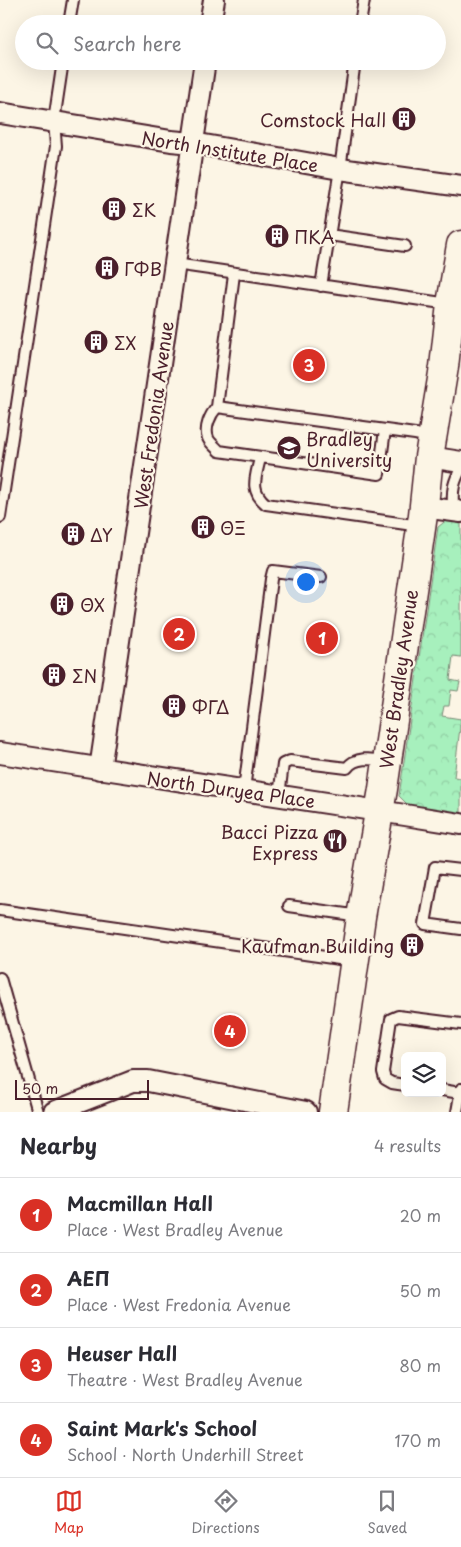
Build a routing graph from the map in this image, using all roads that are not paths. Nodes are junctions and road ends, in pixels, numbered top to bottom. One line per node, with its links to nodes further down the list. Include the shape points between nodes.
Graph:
1 (73, 0): 4 (lane)
2 (214, 0): 5 (street)
3 (364, 0): 6 (lane)
4 (70, 15)
5 (212, 15)
6 (362, 15)
7 (62, 70): 11 (lane)
8 (204, 70): 12 (street, West Fredonia Avenue)
9 (354, 70): 13 (lane)
10 (0, 113): 11 (street, North Institute Place)
11 (54, 121): 12 (street, North Institute Place); 30 (lane, via 56,146)
12 (192, 143): 13 (street, North Institute Place); 18 (street, West Fredonia Avenue)
13 (340, 169): 14 (street, North Institute Place); 15 (lane)
14 (461, 186)
15 (330, 235): 16 (lane); 20 (lane)
16 (406, 246)
17 (460, 263): 21 (street, West Bradley Avenue)
18 (175, 264): 19 (lane); 34 (street, West Fredonia Avenue)
19 (234, 274): 20 (lane); 22 (lane)
20 (322, 286): 21 (lane)
21 (451, 304): 24 (street, West Bradley Avenue)
22 (217, 408): 23 (lane); 25 (lane, via 210,416 208,438 218,451)
23 (385, 430): 24 (lane); 25 (lane, via 379,474)
24 (431, 447): 26 (street); 29 (street, West Bradley Avenue)
25 (260, 458): 29 (lane, via 254,488 258,498 266,504)
26 (461, 462)
27 (461, 469): 28 (lane, via 452,494 453,503)
28 (461, 510): 29 (street)
29 (422, 516): 33 (street, West Bradley Avenue)
30 (0, 517)
31 (321, 577): 35 (lane, via 273,571)
32 (0, 754): 34 (street, North Duryea Place)
33 (386, 761): 36 (lane, via 367,758 351,762 347,768 290,761 283,764); 37 (street, West Bradley Avenue)
34 (100, 769): 35 (street, North Duryea Place)
35 (244, 790): 36 (street, North Duryea Place)
36 (279, 796): 37 (street, North Duryea Place)
37 (379, 811): 38 (street, North Duryea Place); 42 (street, West Bradley Avenue)
38 (461, 824)
39 (461, 870): 43 (lane, via 435,867 425,924)
40 (289, 906): 42 (lane)
41 (0, 910): 44 (lane)
42 (361, 916): 44 (street, West Bradley Avenue)
43 (461, 929)
44 (354, 962): 54 (street, West Bradley Avenue)
45 (0, 978): 51 (lane)
46 (461, 1024): 47 (lane, via 398,1016 391,1019 382,1072 385,1079)
47 (401, 1084)
48 (461, 1089): 50 (lane)
49 (446, 1091): 50 (lane)
50 (460, 1093): 55 (lane)
51 (38, 1112)
52 (54, 1112): 53 (street, via 133,1081 148,1081)
53 (306, 1112)
54 (333, 1112)
55 (457, 1112)

